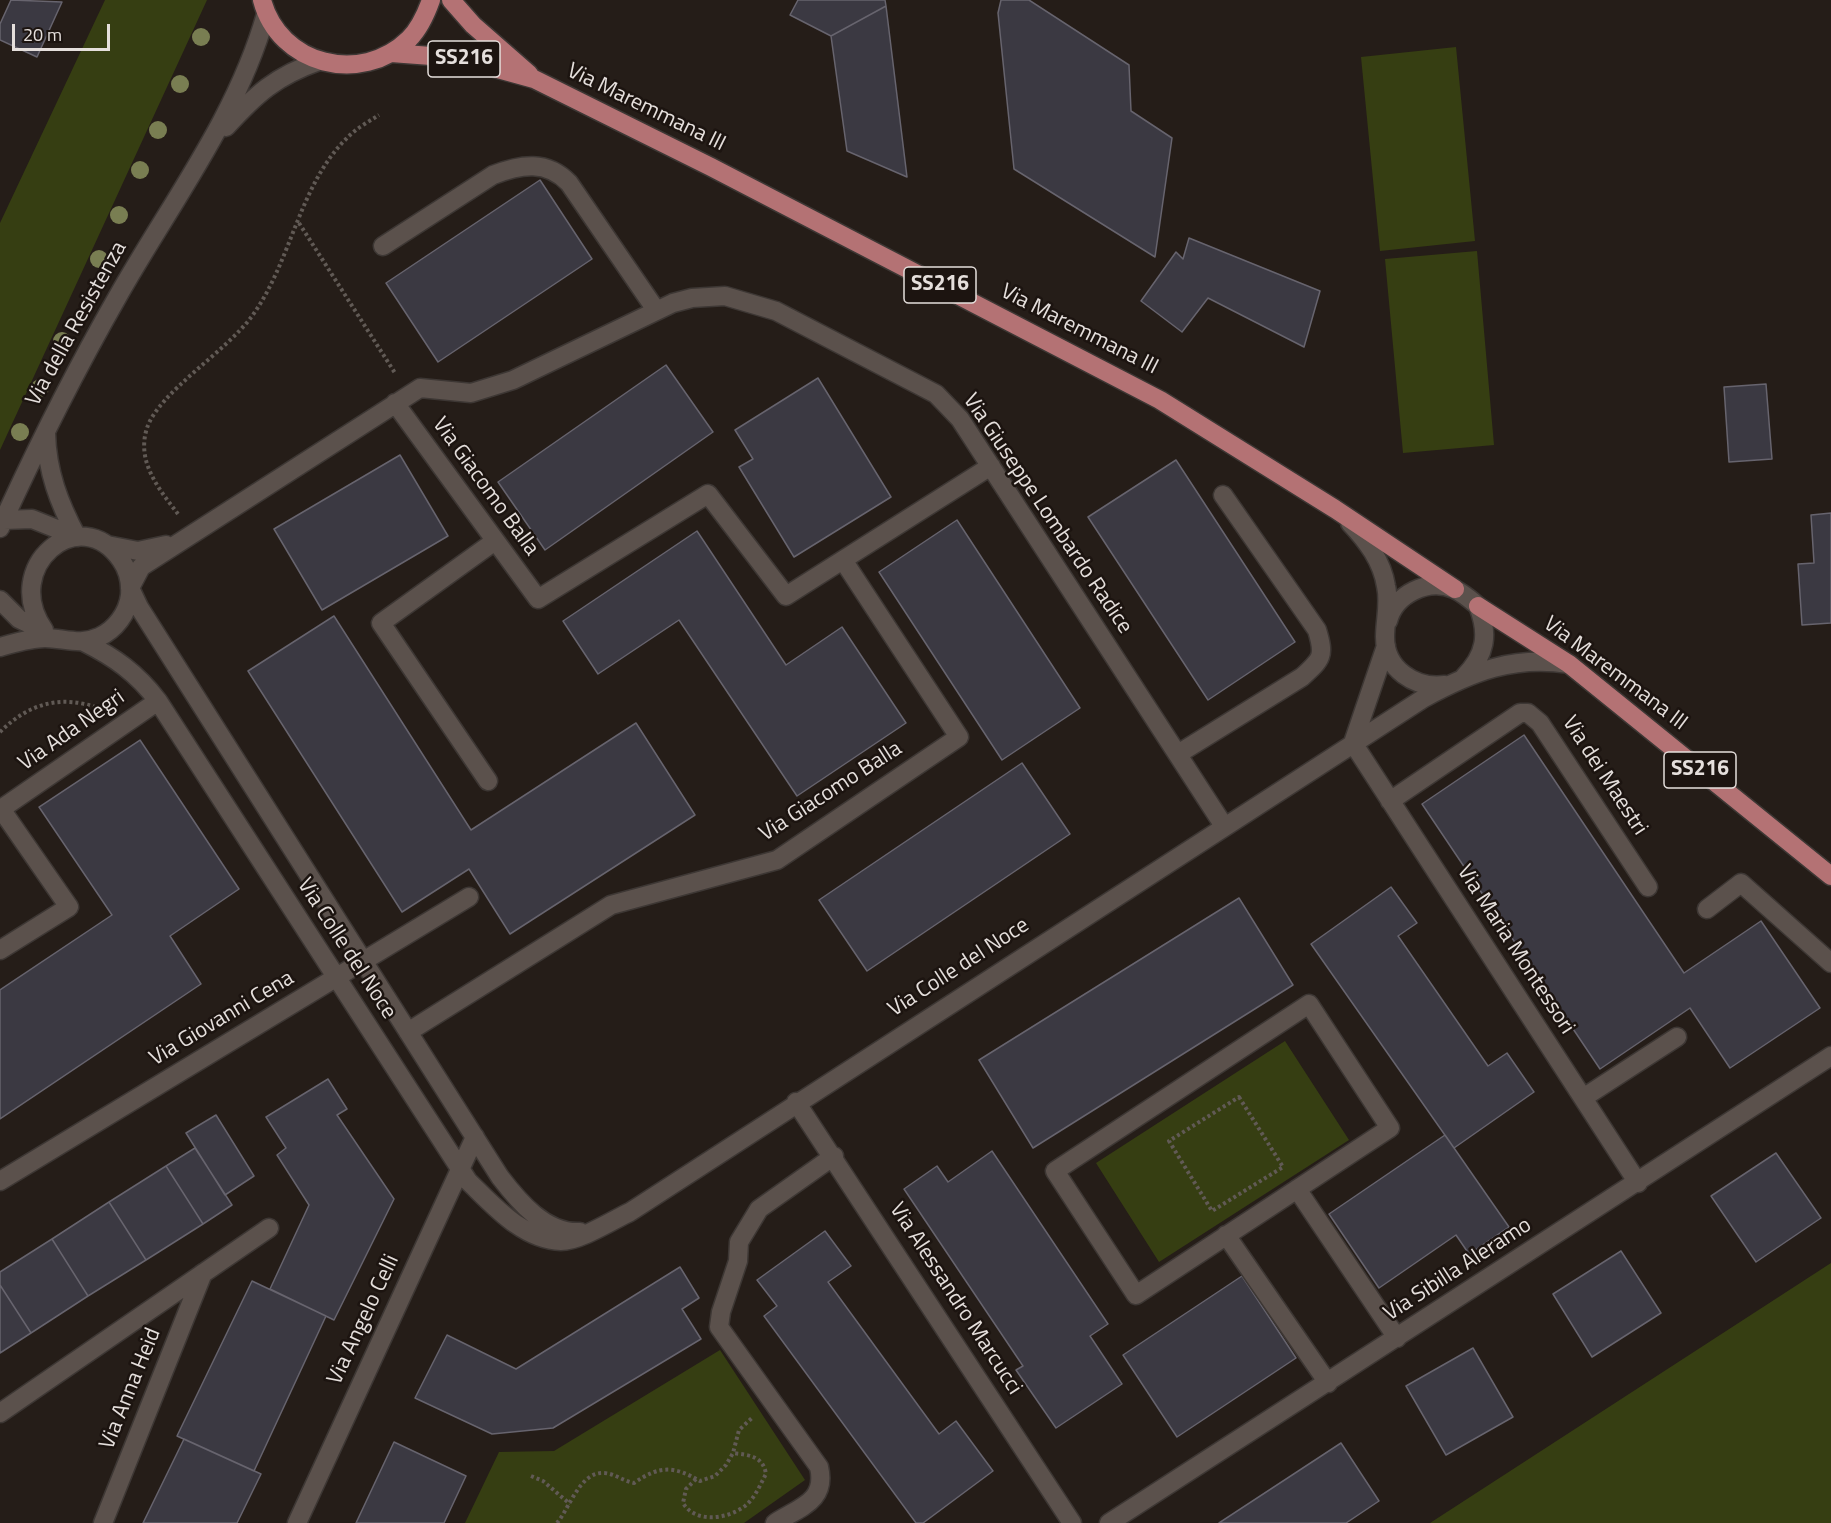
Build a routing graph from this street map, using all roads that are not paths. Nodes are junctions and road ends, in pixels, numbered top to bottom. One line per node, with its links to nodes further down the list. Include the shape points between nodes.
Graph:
1 (431, 0): 4 (main road, Via Maremmana III / SS216, via 423,21)
2 (451, 0): 6 (main road, Via Maremmana III / SS216)
3 (264, 7): 5 (main road, Via Maremmana III / SS216, via 288,44); 7 (street, Via della Resistenza, via 246,76)
4 (392, 53): 5 (main road, Via Maremmana III / SS216, via 344,66); 6 (main road, Via Maremmana III / SS216, via 458,58)
5 (320, 62): 7 (street, Via della Resistenza, via 289,72 264,88)
6 (534, 79): 14 (main road, Via Maremmana III / SS216, via 711,166 1160,400)
7 (206, 149): 11 (street, Via della Resistenza, via 118,296)
8 (383, 246): 9 (street, via 493,175 509,169 549,167 568,183)
9 (656, 310): 10 (street, Via Giuseppe Lombardo Radice, via 513,380 471,393 420,388); 12 (street, Via Giuseppe Lombardo Radice, via 692,298 725,296 776,311 936,394 960,419)
10 (402, 399): 17 (street, Via Giuseppe Lombardo Radice); 18 (street, Via Giacomo Balla)
11 (46, 430): 15 (street, Via della Resistenza); 16 (street, via 47,458 58,500)
12 (991, 466): 20 (street, Via Giacomo Balla); 34 (street, Via Giuseppe Lombardo Radice)
13 (1223, 495): 34 (street, via 1317,630 1323,650 1318,662 1302,677)
14 (1335, 508): 22 (main road, Via Maremmana III / SS216); 26 (street, via 1375,554 1386,586)
15 (2, 524): 16 (street, via 32,519)
16 (77, 537): 19 (street); 25 (street, Via Colle del Noce, via 51,544 29,568 29,611)
17 (186, 538): 19 (street, Via Giuseppe Lombardo Radice, via 138,551); 21 (street, Via Giuseppe Lombardo Radice, via 141,567)
18 (495, 541): 20 (street, Via Giacomo Balla, via 538,599 708,494 786,596); 35 (street, via 381,623)
19 (107, 545): 21 (street, Via Colle del Noce, via 126,567)
20 (843, 560): 46 (street, Via Giacomo Balla, via 959,737 777,860 611,905)
21 (130, 588): 28 (street, via 128,605 114,627 97,639); 43 (street, Via Colle del Noce)
22 (1455, 589): 24 (street); 26 (street, via 1416,589 1396,605)
23 (0, 600): 25 (street, Via Colle del Noce, via 19,619)
24 (1478, 606): 30 (main road, Via Maremmana III / SS216); 31 (street, Via Colle del Noce, via 1486,637 1483,652 1475,666)
25 (44, 630): 27 (street, Via Colle del Noce)
26 (1386, 637): 31 (street, Via Colle del Noce, via 1394,665 1410,679 1429,686); 33 (street)
27 (60, 639): 28 (street, Via Colle del Noce); 29 (street, Via Colle del Noce, via 19,641)
28 (84, 642): 32 (street, Via Colle del Noce, via 143,680)
29 (0, 647)
30 (1569, 664): 31 (street, Via Colle del Noce, via 1540,660 1506,665); 38 (main road, Via Maremmana III / SS216)
31 (1457, 681): 33 (street, Via Colle del Noce)
32 (158, 701): 42 (street, Via Ada Negri, via 2,809 69,907); 45 (street, Via Colle del Noce)
33 (1353, 744): 36 (street, Via Maria Montessori); 37 (street, Via Colle del Noce)
34 (1178, 754): 37 (street, Via Giuseppe Lombardo Radice)
35 (488, 781)
36 (1390, 801): 39 (street, Via dei Maestri, via 1520,713 1528,713 1540,723); 49 (street, Via Maria Montessori)
37 (1224, 826): 50 (street, Via Colle del Noce)
38 (1831, 876)
39 (1648, 887)
40 (469, 897): 43 (street, Via Giovanni Cena)
41 (1707, 909): 44 (street, via 1741,883)
42 (0, 950)
43 (363, 961): 45 (street, Via Giovanni Cena); 46 (street, Via Colle del Noce)
44 (1831, 963)
45 (336, 978): 53 (street, Via Colle del Noce); 54 (street, Via Giovanni Cena)
46 (408, 1032): 51 (street, Via Colle del Noce)
47 (1677, 1037): 49 (street)
48 (1831, 1056): 55 (street, Via Sibilla Aleramo)
49 (1583, 1098): 55 (street, Via Maria Montessori)
50 (796, 1102): 52 (street, Via Alessandro Marcucci); 58 (street, Via Colle del Noce, via 630,1212)
51 (475, 1137): 53 (street, Via Angelo Celli); 58 (street, Via Colle del Noce, via 500,1177 529,1211 561,1228)
52 (834, 1156): 66 (street, via 759,1209 739,1242 738,1261 721,1312 719,1326 819,1467 822,1481 816,1496); 67 (street, Via Alessandro Marcucci)
53 (460, 1169): 58 (street, Via Colle del Noce, via 508,1220 538,1235 562,1241); 65 (street, Via Angelo Celli)
54 (0, 1181)
55 (1638, 1183): 61 (street, Via Sibilla Aleramo)
56 (1297, 1189): 59 (street); 59 (street, via 1390,1128 1310,1004 1055,1171 1136,1295); 61 (street)
57 (269, 1228): 60 (street, Via Anna Heid)
58 (591, 1231)
59 (1226, 1235): 62 (street)
60 (203, 1273): 63 (street, Via Anna Heid); 64 (street, Via Anna Heid)
61 (1396, 1338): 62 (street, Via Sibilla Aleramo)
62 (1328, 1383): 68 (street, Via Sibilla Aleramo)
63 (0, 1413)
64 (103, 1523)
65 (297, 1523)
66 (775, 1523)
67 (1072, 1523)
68 (1109, 1523)

